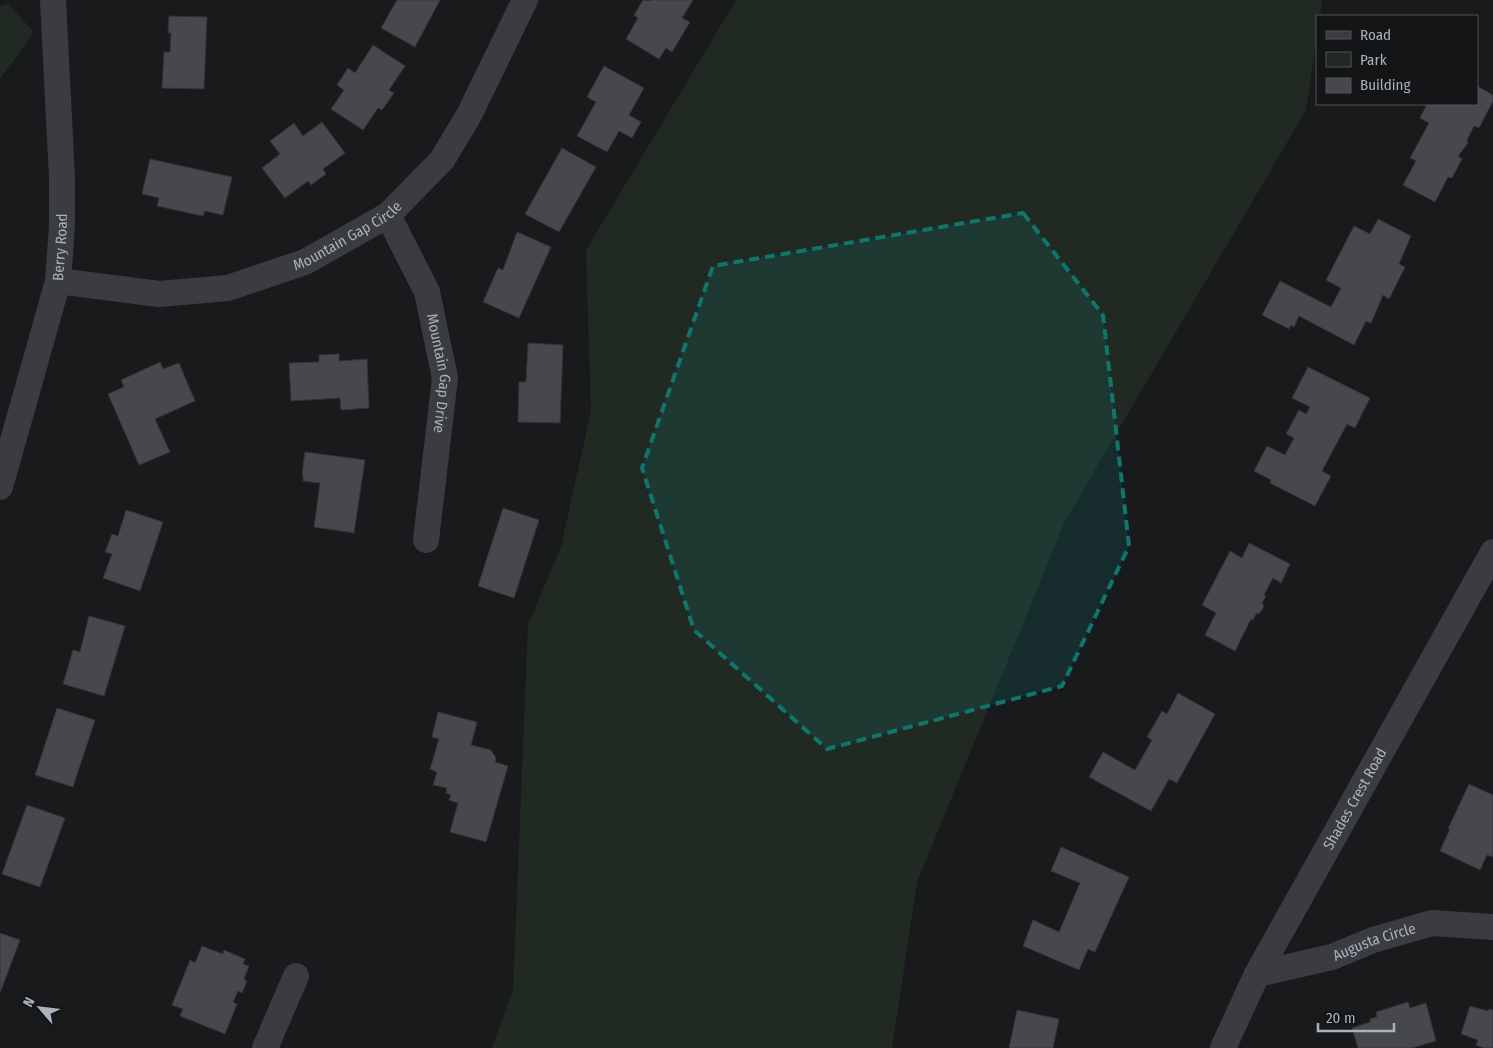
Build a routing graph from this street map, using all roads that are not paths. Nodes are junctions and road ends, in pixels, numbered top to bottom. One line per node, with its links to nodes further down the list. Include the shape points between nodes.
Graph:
1 (54, 0): 4 (street, Berry Road, via 62,177)
2 (525, 0): 3 (street, Mountain Gap Circle, via 470,115 442,160)
3 (388, 215): 4 (street, Mountain Gap Circle, via 305,262 228,288 159,294); 6 (street, Mountain Gap Drive, via 427,292 445,378)
4 (58, 281): 5 (street, Berry Road)
5 (0, 487)
6 (426, 540)
7 (1493, 552): 9 (street, Shades Crest Road)
8 (1493, 927): 9 (street, Augusta Circle, via 1432,923 1373,940 1332,957)
9 (1258, 974): 12 (street, Shades Crest Road)
10 (296, 976): 11 (street)
11 (265, 1048)
12 (1223, 1048)

